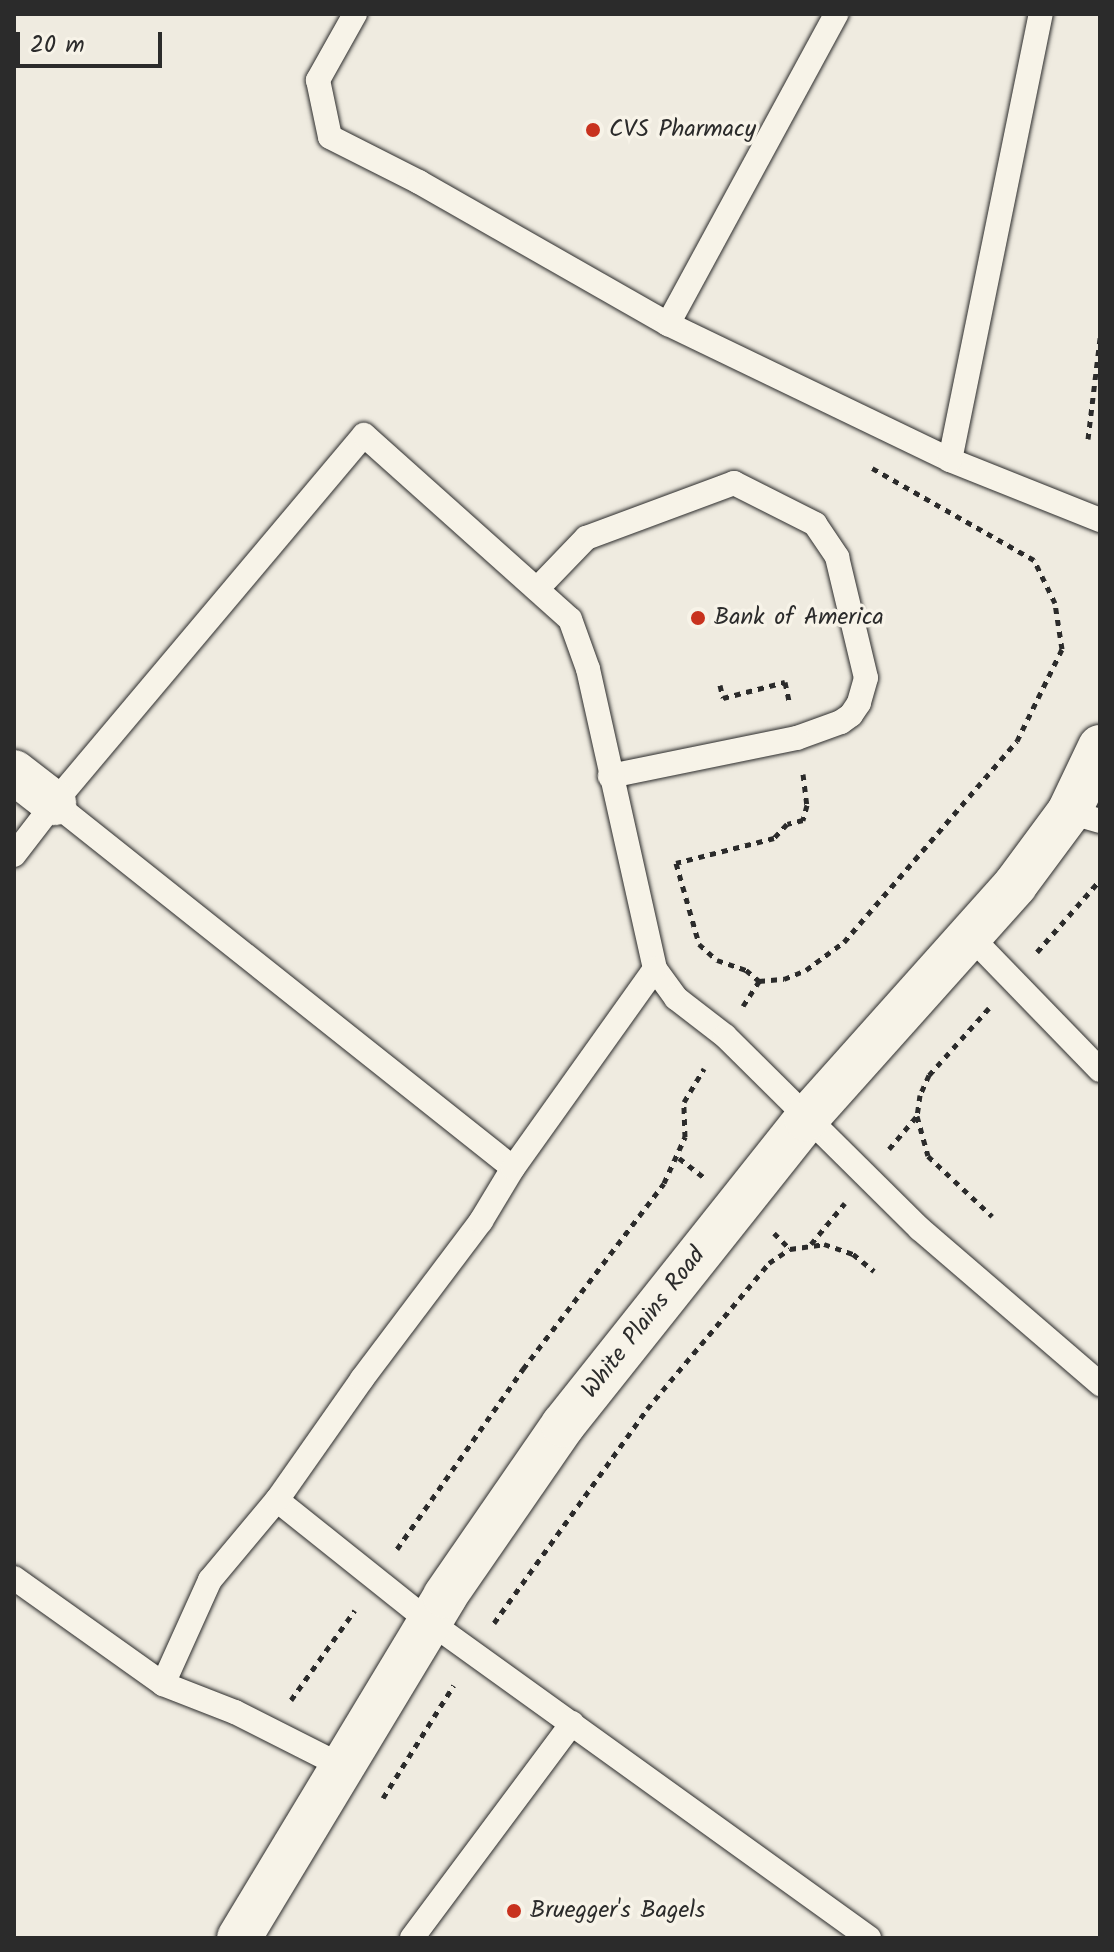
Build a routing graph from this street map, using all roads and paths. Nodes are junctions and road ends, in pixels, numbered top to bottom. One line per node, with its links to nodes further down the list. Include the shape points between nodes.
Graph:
1 (355, 14): 4 (lane, via 318,80 330,137)
2 (836, 14): 4 (lane)
3 (1041, 14): 7 (lane)
4 (668, 324): 7 (lane)
5 (1100, 338): 6 (path)
6 (1088, 439)
7 (950, 460): 8 (lane)
8 (1100, 520)
9 (537, 589): 12 (lane, via 570,619 588,669); 12 (lane, via 586,538 734,483 815,524 837,557 866,678 851,715 797,738); 13 (lane, via 364,435)
10 (1100, 747): 14 (main road, White Plains Road)
11 (14, 772): 13 (main road)
12 (610, 776): 18 (lane)
13 (54, 803): 15 (lane); 23 (lane)
14 (1084, 816): 17 (main road, White Plains Road)
15 (14, 855)
16 (1100, 880): 19 (path)
17 (971, 937): 19 (lane); 22 (main road, White Plains Road)
18 (655, 969): 22 (lane, via 676,998 725,1036); 23 (lane)
19 (1011, 982): 20 (lane); 24 (path, via 929,1075 917,1106 928,1156)
20 (1100, 1070)
21 (684, 1102): 29 (path, via 685,1137 664,1183 523,1369)
22 (806, 1119): 26 (lane, via 920,1229); 30 (main road, White Plains Road, via 563,1425)
23 (513, 1168): 27 (lane, via 481,1221)
24 (992, 1216)
25 (874, 1271): 31 (path, via 840,1247 824,1244 790,1249 769,1263 630,1431)
26 (1100, 1384)
27 (277, 1500): 29 (lane); 32 (lane, via 210,1580)
28 (14, 1578): 32 (lane)
29 (376, 1579): 30 (lane); 34 (path)
30 (430, 1622): 31 (lane); 35 (main road, White Plains Road)
31 (473, 1652): 33 (lane); 36 (path)
32 (163, 1684): 34 (lane)
33 (572, 1723): 38 (lane); 39 (lane)
34 (269, 1730): 35 (lane)
35 (340, 1765): 37 (main road, White Plains Road)
36 (379, 1804)
37 (239, 1938)
38 (412, 1938)
39 (869, 1938)

